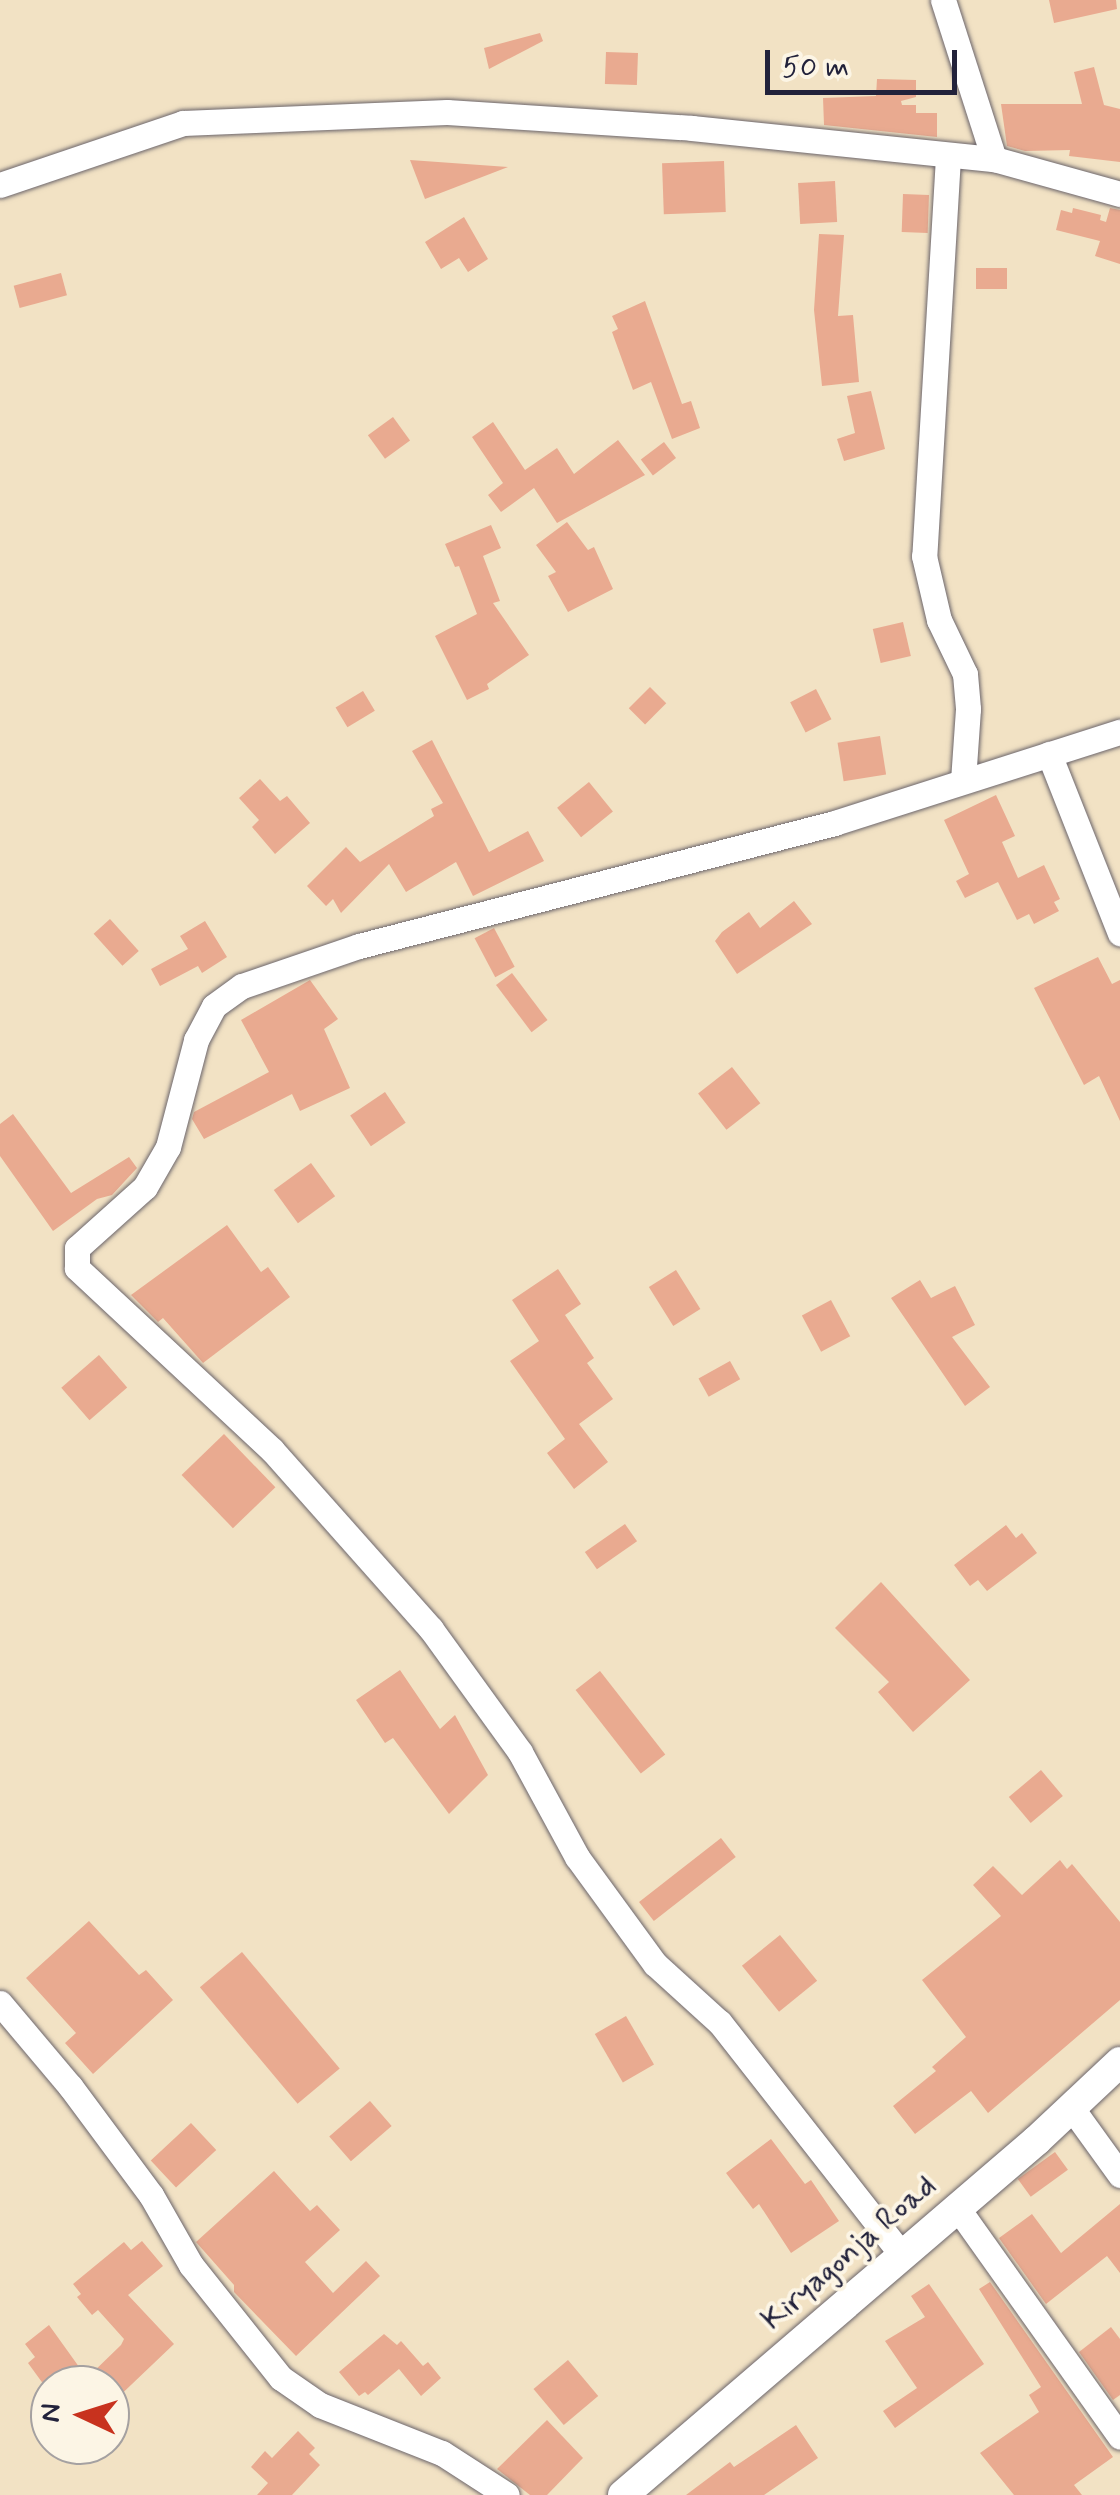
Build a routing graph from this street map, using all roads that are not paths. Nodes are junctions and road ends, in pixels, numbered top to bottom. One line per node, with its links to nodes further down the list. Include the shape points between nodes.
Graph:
1 (943, 0): 3 (street)
2 (948, 157): 3 (street); 4 (street, via 692,128 447,112 184,123); 8 (street, via 924,556 939,620 965,674)
3 (994, 159): 5 (street)
4 (0, 185)
5 (1120, 194)
6 (1120, 732): 7 (street)
7 (1049, 754): 8 (street); 9 (street)
8 (963, 780): 15 (street, via 834,823 359,946 242,986 214,1006 196,1040 168,1146 145,1187 77,1248 78,1268 272,1450 431,1630 510,1738 577,1857 655,1964 719,2022)
9 (1120, 933)
10 (0, 2004): 17 (street, via 93,2117 214,2296 281,2378 320,2405 442,2453)
11 (1120, 2062): 12 (street, Kiryagonja Road)
12 (1070, 2107): 13 (street); 14 (street, Kiryagonja Road)
13 (1120, 2175)
14 (956, 2206): 15 (street, Kiryagonja Road); 16 (street)
15 (902, 2255): 18 (street, Kiryagonja Road)
16 (1120, 2437)
17 (507, 2495)
18 (623, 2495)

